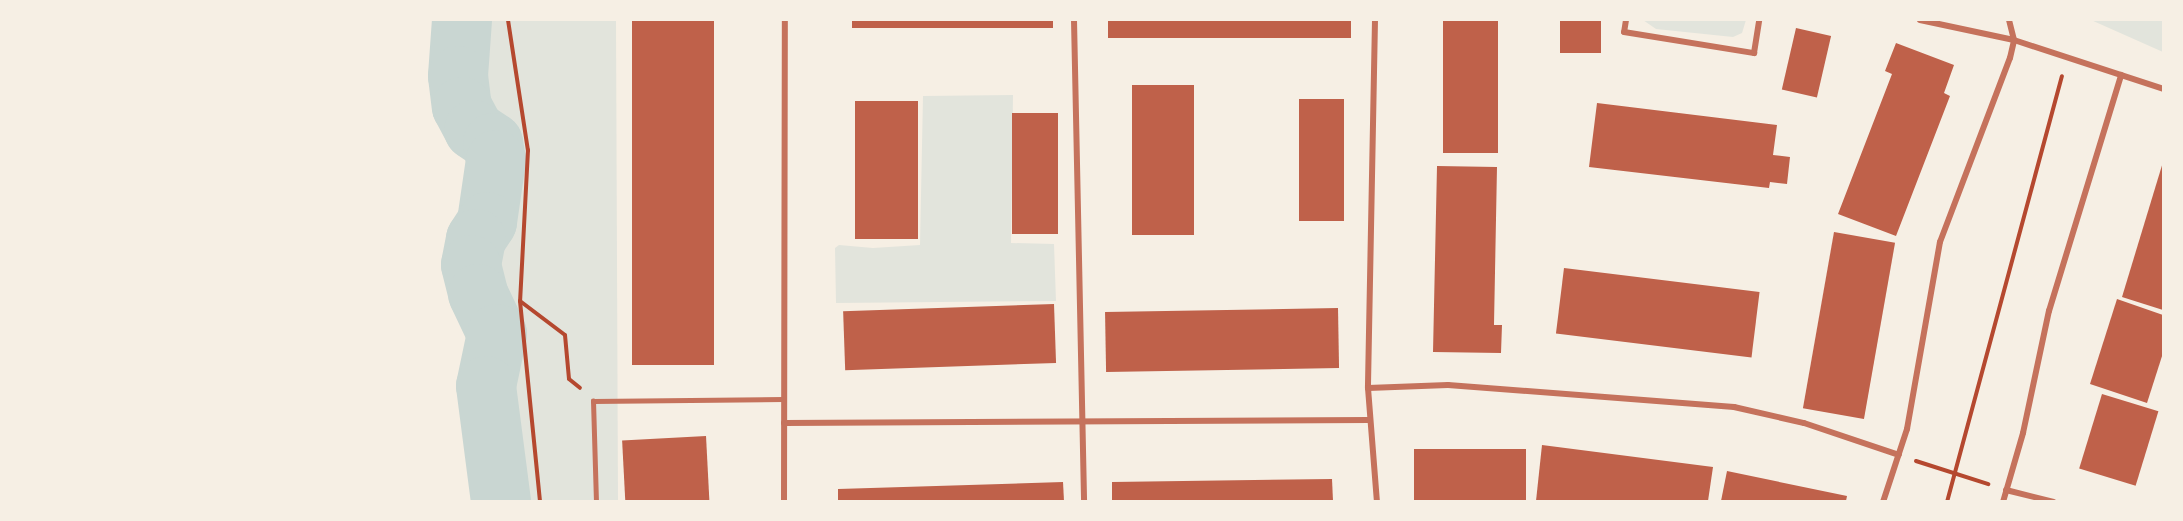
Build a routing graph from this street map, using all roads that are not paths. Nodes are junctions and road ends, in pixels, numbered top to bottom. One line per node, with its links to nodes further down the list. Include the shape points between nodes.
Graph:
1 (785, 20): 12 (street)
2 (1074, 20): 15 (street)
3 (1375, 20): 11 (street)
4 (1626, 20): 5 (street, via 1624,32 1754,53)
5 (1760, 20)
6 (1920, 20): 8 (street)
7 (2010, 20): 8 (street)
8 (2014, 40): 9 (street); 16 (street, via 1940,242)
9 (2121, 75): 10 (street); 17 (street, via 2049,311 2023,433)
10 (2163, 89)
11 (1368, 388): 13 (street); 16 (street, via 1460,386 1734,407 1804,423)
12 (783, 399): 14 (street); 18 (lane, via 593,401)
13 (1369, 420): 15 (street); 21 (street)
14 (784, 423): 15 (street); 19 (street)
15 (1080, 423): 20 (street)
16 (1899, 455): 22 (street)
17 (2006, 490): 23 (street); 24 (street)
18 (596, 501)
19 (784, 501)
20 (1084, 501)
21 (1377, 501)
22 (1883, 501)
23 (2003, 501)
24 (2054, 501)

